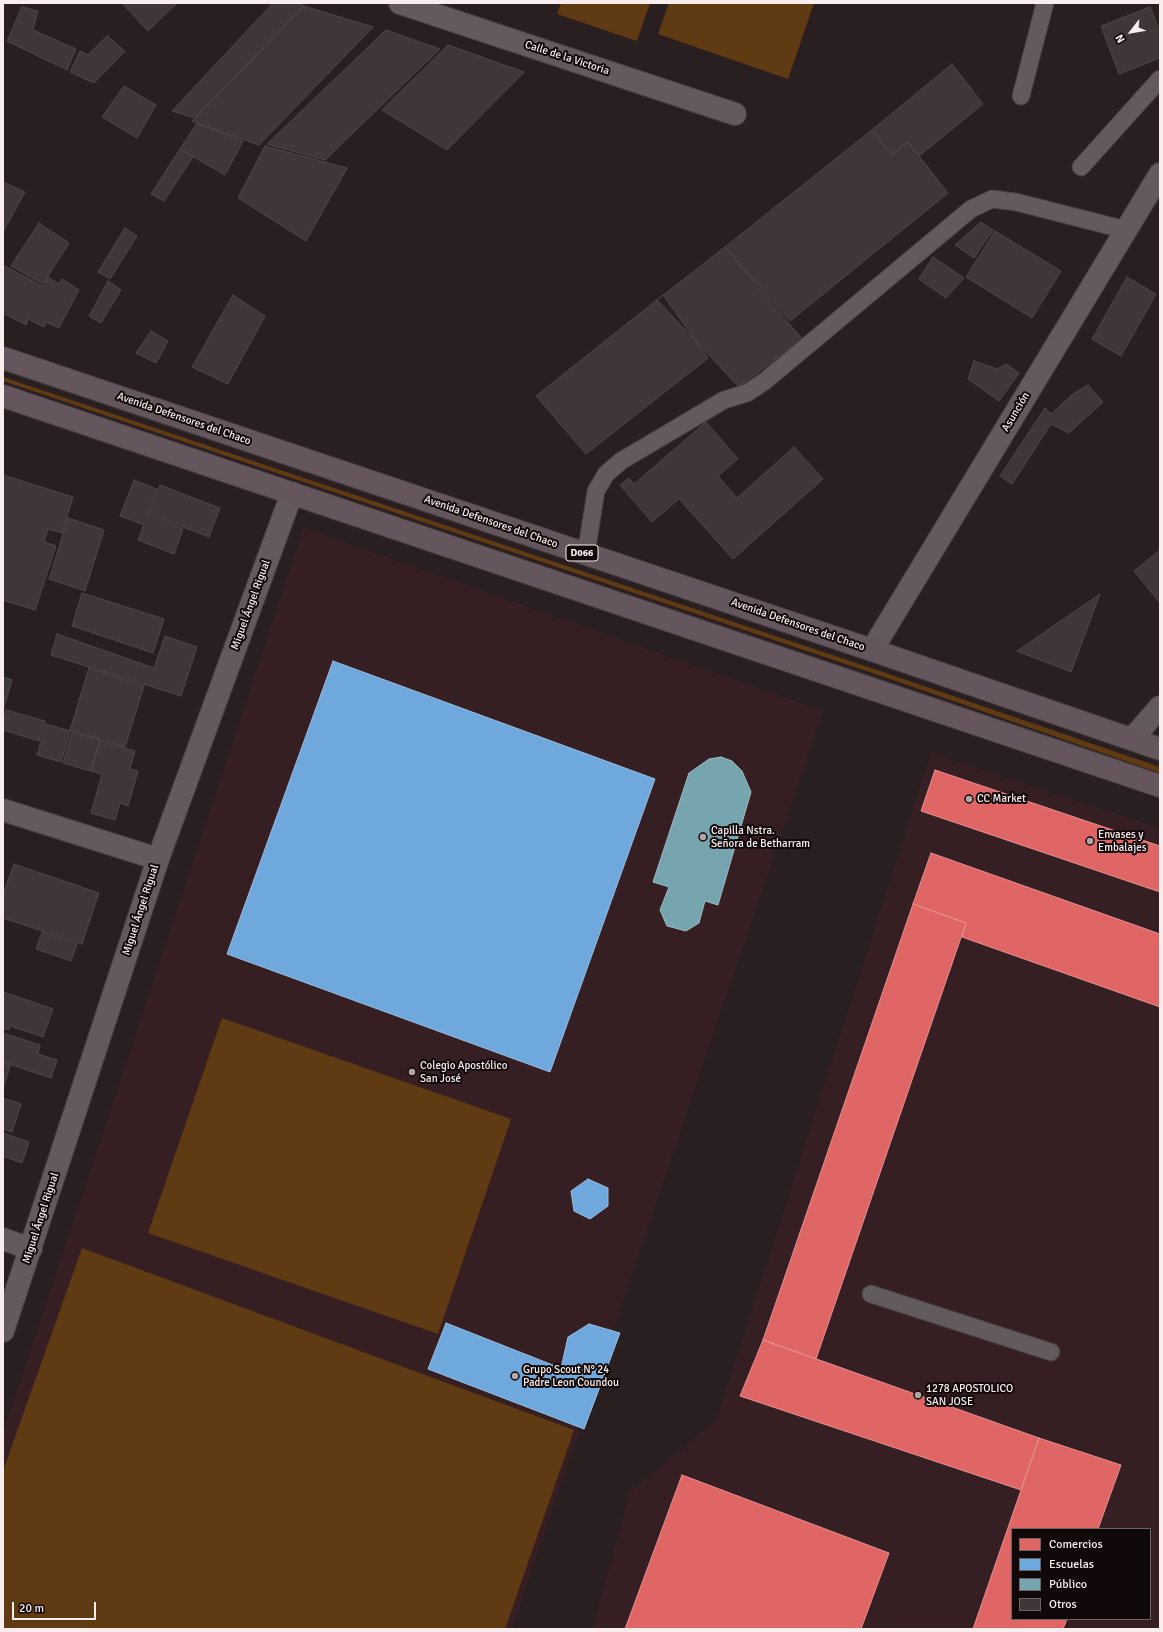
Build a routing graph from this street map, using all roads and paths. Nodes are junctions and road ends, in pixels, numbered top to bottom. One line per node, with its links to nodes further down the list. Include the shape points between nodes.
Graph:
1 (400, 3): 5 (street, Calle de la Victoria)
2 (1045, 3): 4 (lane)
3 (1160, 79): 6 (lane)
4 (1021, 96)
5 (735, 114)
6 (1081, 167)
7 (1160, 174): 8 (street, Asunción)
8 (1126, 230): 12 (lane, via 1016,202 992,199 971,209 765,381 747,393 724,400 621,461 606,474 596,491); 13 (street, Asunción)
9 (3, 358): 12 (highway, Avenida Defensores del Chaco / D066)
10 (3, 396): 11 (highway)
11 (292, 493): 17 (highway); 19 (street, Miguel Ángel Rigual)
12 (586, 554): 13 (highway, Avenida Defensores del Chaco / D066)
13 (872, 650): 15 (highway, Avenida Defensores del Chaco / D066)
14 (1160, 707): 15 (street)
15 (1132, 739): 16 (highway, Avenida Defensores del Chaco / D066)
16 (1160, 749)
17 (1160, 786)
18 (3, 810): 19 (street)
19 (158, 859): 21 (street, Miguel Ángel Rigual)
20 (3, 1239): 21 (street)
21 (31, 1249): 23 (street, Miguel Ángel Rigual)
22 (871, 1294): 24 (lane)
23 (3, 1331)
24 (1051, 1352)

